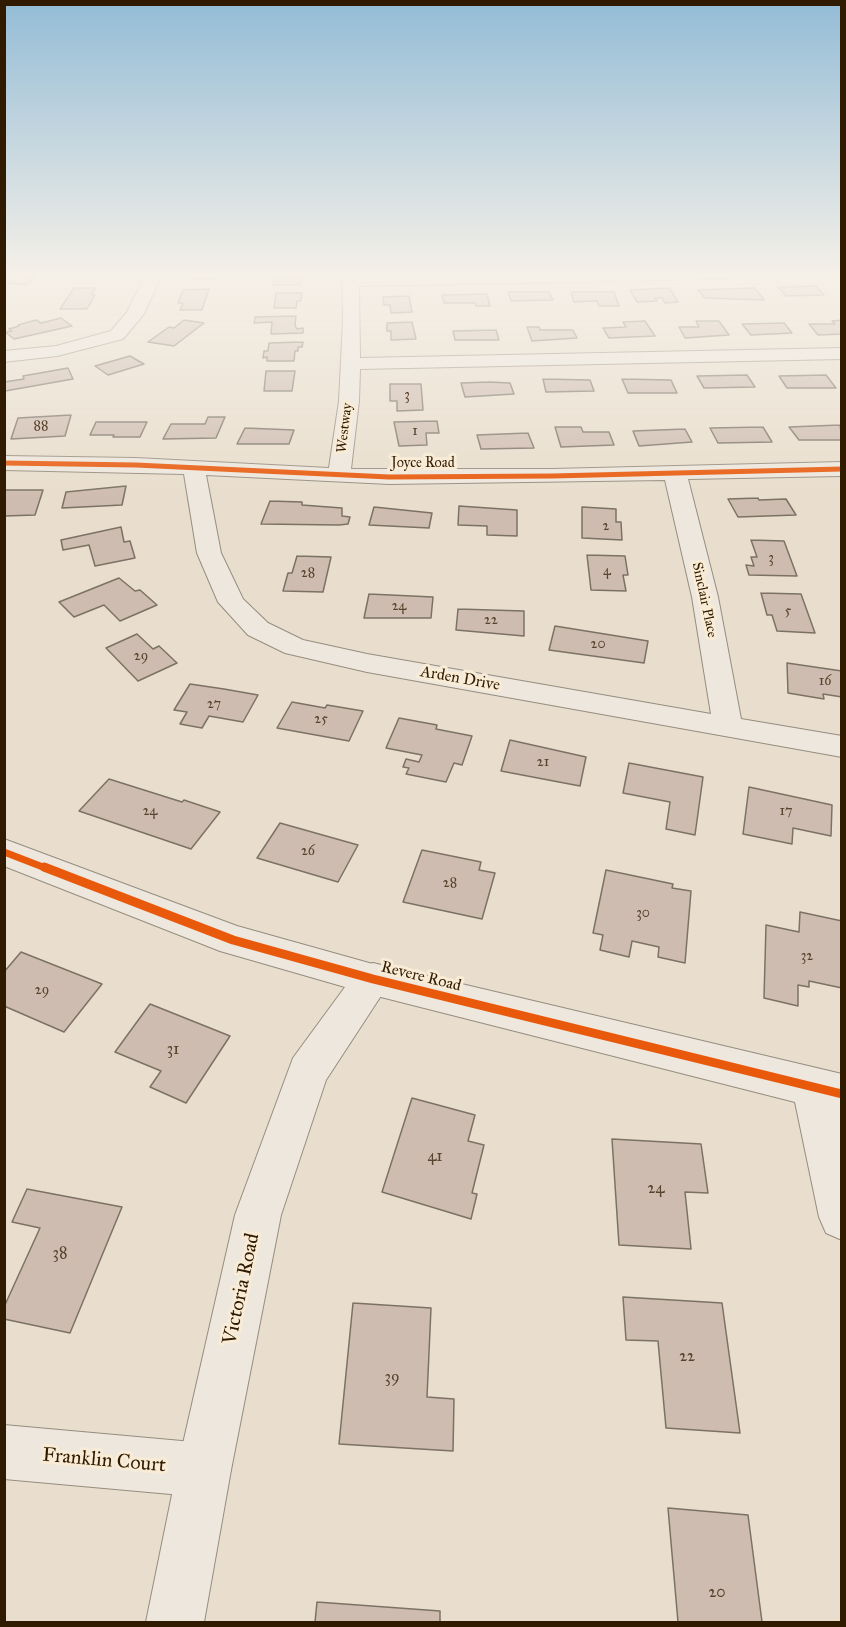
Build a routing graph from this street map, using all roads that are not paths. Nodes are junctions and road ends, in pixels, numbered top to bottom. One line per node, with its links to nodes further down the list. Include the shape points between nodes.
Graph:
1 (69, 348): 4 (street)
2 (351, 348): 5 (street, Westway)
3 (842, 353): 5 (street)
4 (4, 357)
5 (351, 364): 10 (street, Westway)
6 (4, 463): 7 (street, Joyce Road)
7 (194, 468): 10 (street, Joyce Road); 11 (street, Arden Drive, via 209,553 231,602 258,629 295,647 368,663)
8 (842, 469): 9 (street, Joyce Road)
9 (675, 473): 10 (street, Joyce Road); 11 (street, Sinclair Place, via 705,597)
10 (339, 476)
11 (728, 728): 12 (street, Arden Drive)
12 (842, 747)
13 (4, 852): 14 (street, Revere Road, via 233,940)
14 (373, 979): 15 (street, Revere Road); 18 (street, Victoria Road, via 308,1071 258,1215)
15 (827, 1091): 16 (street)
16 (842, 1217)
17 (4, 1452): 18 (street, Franklin Court)
18 (204, 1470): 19 (street, Victoria Road)
19 (175, 1623)

